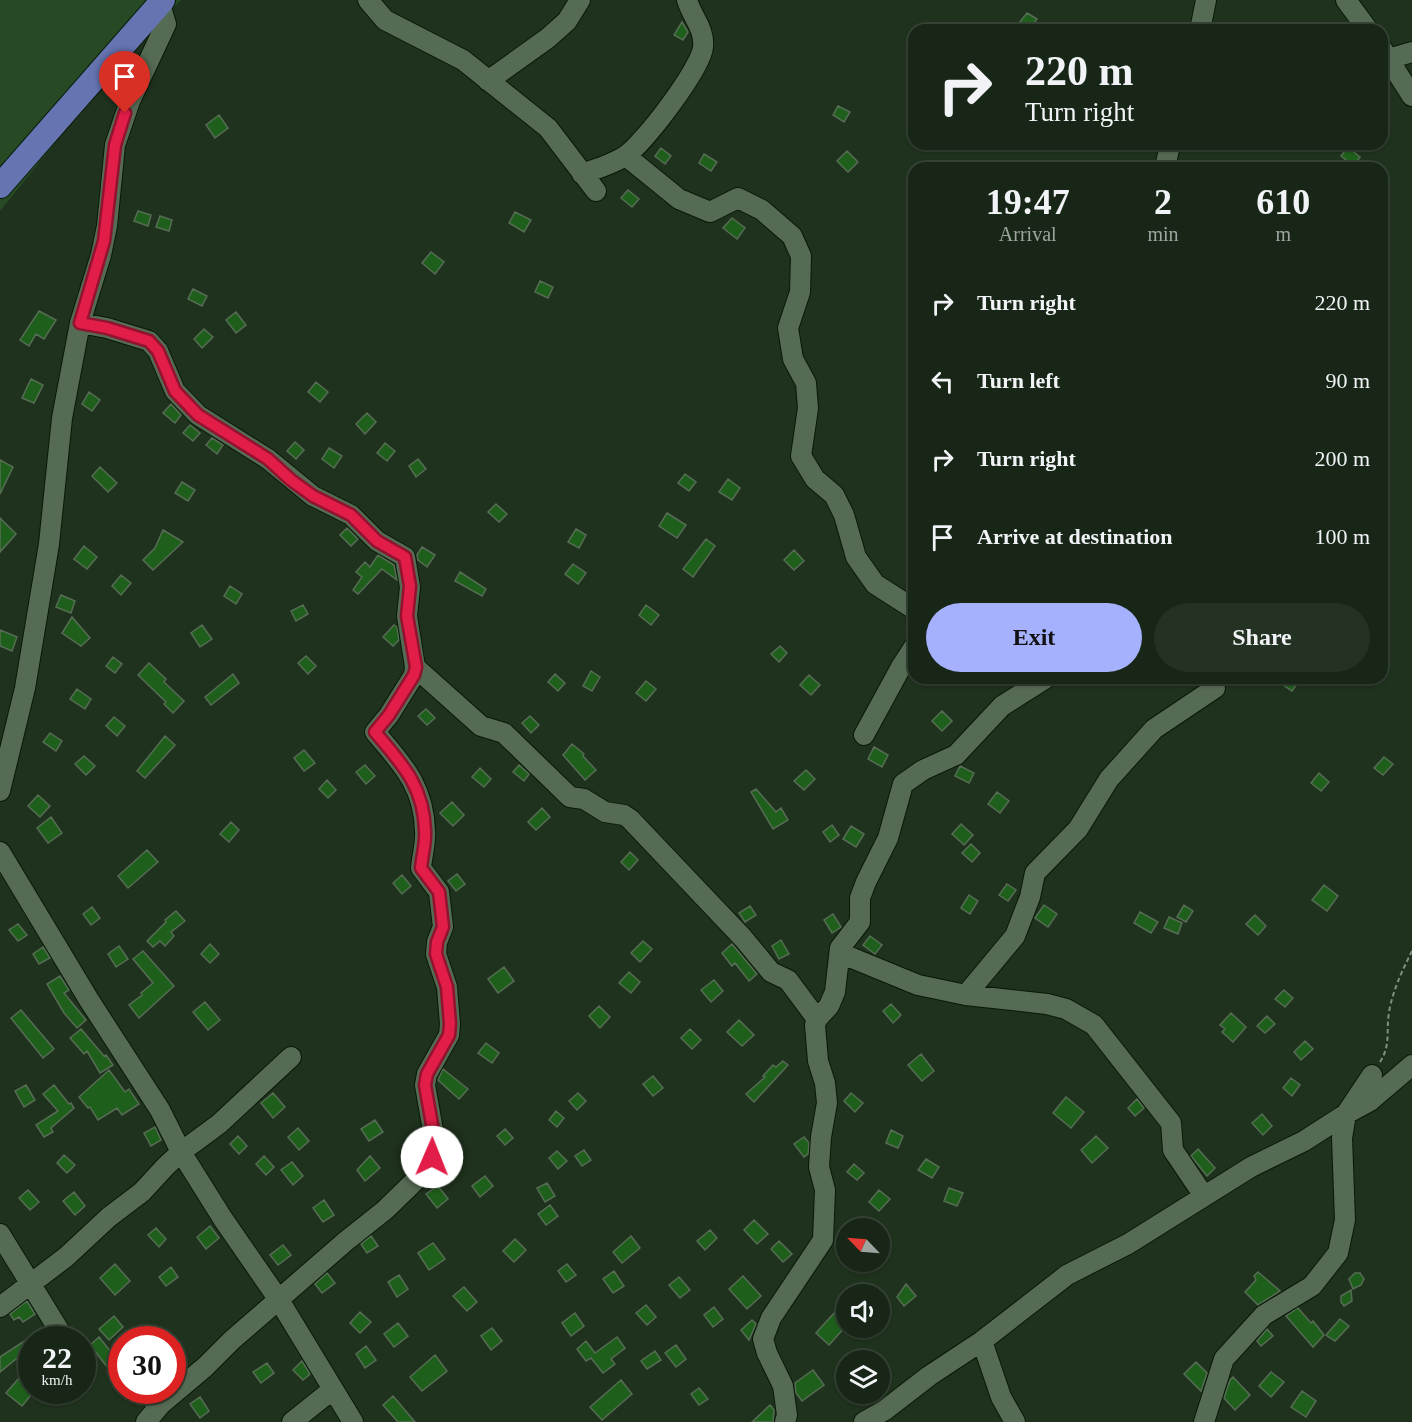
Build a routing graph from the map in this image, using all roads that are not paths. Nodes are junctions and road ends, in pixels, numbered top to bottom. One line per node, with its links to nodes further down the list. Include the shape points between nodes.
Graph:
1 (368, 0): 12 (street, via 386,20 463,60)
2 (580, 0): 12 (street, via 567,21)
3 (687, 0): 14 (street, via 703,32 703,50 687,82)
4 (1206, 0): 7 (street)
5 (1346, 0): 8 (street)
6 (161, 2): 16 (main road); 18 (street, via 165,24 115,145 107,226)
7 (1201, 24)
8 (1364, 24)
9 (1412, 52): 10 (street)
10 (1388, 54)
11 (1388, 59): 13 (street)
12 (489, 81): 15 (street, via 548,128)
13 (1412, 96)
14 (626, 156): 15 (street); 19 (street, via 679,199 710,212 738,198 762,210 792,236 801,256 800,292 788,328 793,359 806,383 808,408 801,456 815,479 834,495 856,557 875,584)
15 (582, 174): 17 (street)
16 (0, 186)
17 (596, 191)
18 (80, 323): 21 (street, via 149,341 158,351 175,391 198,415 268,459 313,496 351,515 377,541 405,557 410,586 407,616); 25 (street, via 62,418 49,544 29,666)
19 (908, 605)
20 (908, 658): 24 (street)
21 (416, 667): 29 (street, via 481,726 504,733 570,796 630,819 771,972 788,981); 38 (street, via 401,698 375,732 420,793 426,834 421,868 439,892 443,927 436,954 447,987 450,1024 449,1035 425,1085 434,1136 432,1157 424,1172 385,1210)
22 (1037, 684): 27 (street, via 1002,706 956,755 903,784 888,838 860,898 860,922)
23 (1215, 688): 28 (street, via 1154,729 1109,779 1078,829 1035,873 1015,936)
24 (864, 735)
25 (0, 791)
26 (0, 852): 34 (street, via 160,1110)
27 (840, 953): 28 (street, via 918,985); 29 (street, via 835,992)
28 (966, 995): 35 (street, via 1047,1004 1094,1024 1171,1123 1173,1150)
29 (817, 1019): 46 (street, via 818,1061 827,1103 819,1167 825,1190 823,1240 771,1318 763,1339 783,1386)
30 (291, 1057): 34 (street, via 219,1124)
31 (1412, 1065): 33 (street, via 1370,1101)
32 (1372, 1075): 33 (street)
33 (1346, 1114): 35 (street); 49 (street, via 1342,1138 1346,1220 1338,1253 1312,1286 1263,1315 1224,1359)
34 (181, 1152): 37 (street, via 142,1192); 38 (street)
35 (1204, 1196): 41 (street, via 1128,1244 1067,1275)
36 (0, 1234): 37 (street)
37 (31, 1285): 39 (street); 40 (street)
38 (279, 1300): 42 (street); 43 (street, via 180,1386)
39 (0, 1307)
40 (56, 1326)
41 (982, 1341): 47 (street); 48 (street, via 1001,1396)
42 (332, 1390): 44 (street); 45 (street)
43 (146, 1422)
44 (292, 1422)
45 (353, 1422)
46 (785, 1422)
47 (864, 1422)
48 (1015, 1422)
49 (1204, 1422)

